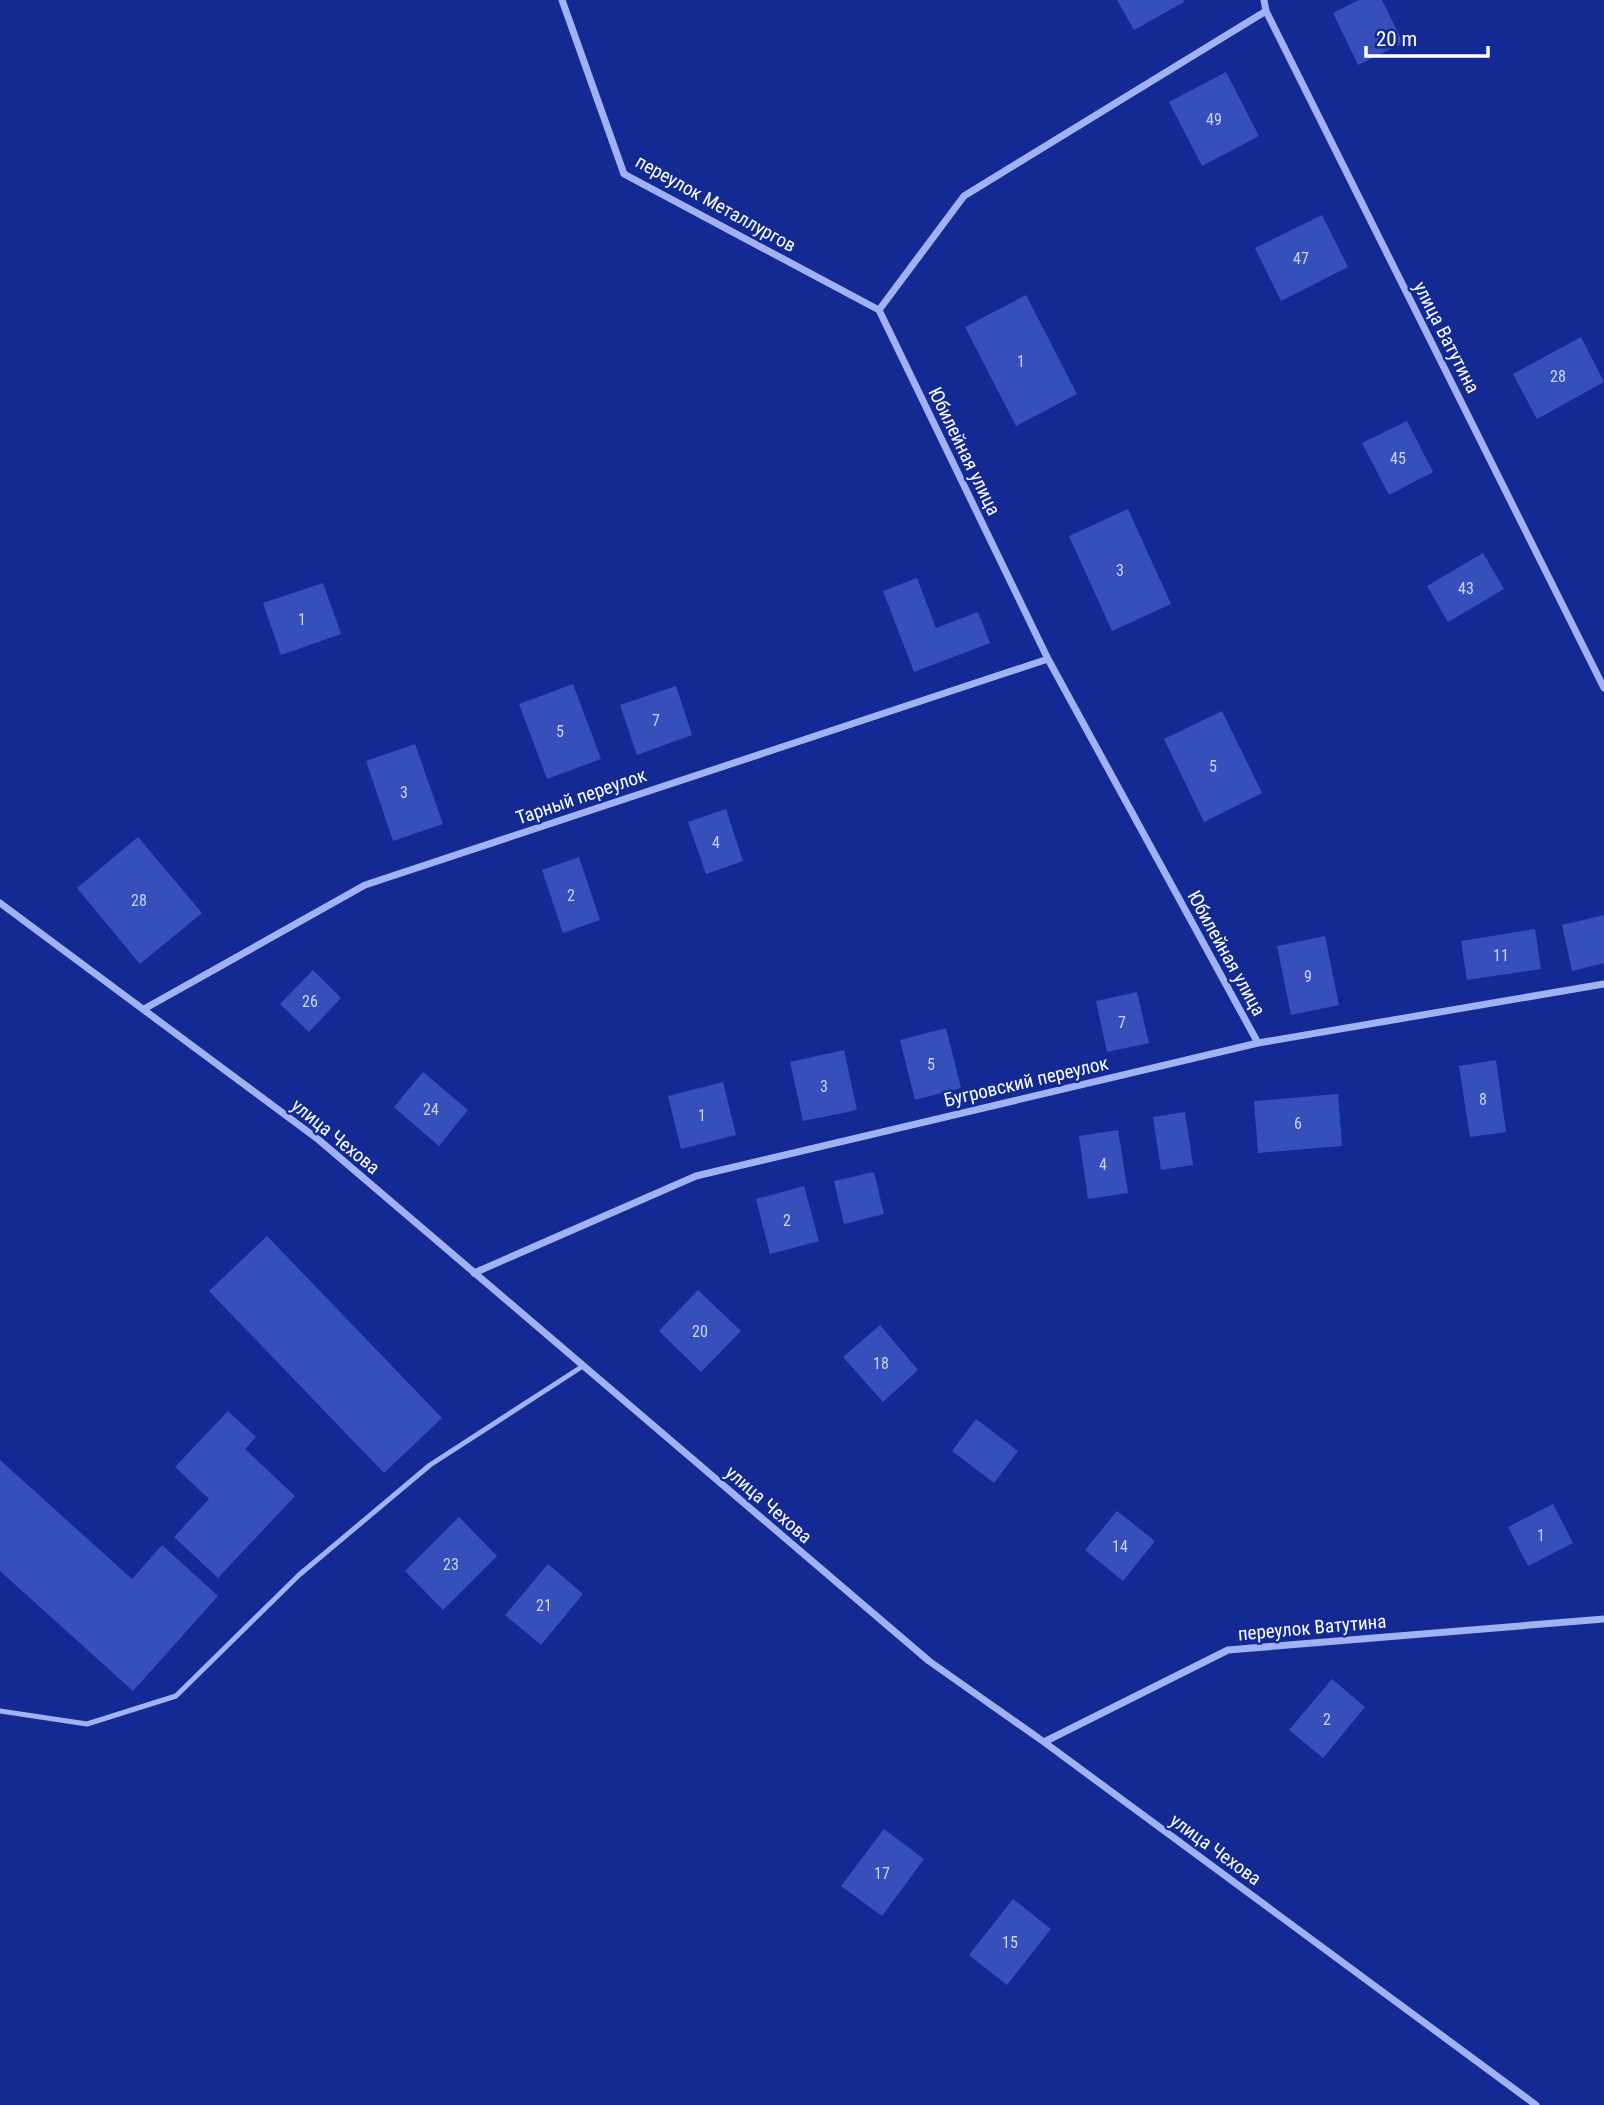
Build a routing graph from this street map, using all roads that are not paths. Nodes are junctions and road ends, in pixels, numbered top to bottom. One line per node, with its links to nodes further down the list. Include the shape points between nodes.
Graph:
1 (562, 0): 4 (street, переулок Металлургов, via 624,174)
2 (1264, 0): 3 (street, улица Ватутина)
3 (1266, 11): 4 (street, via 964,196); 6 (street, улица Ватутина)
4 (879, 310): 5 (street, Юбилейная улица)
5 (1048, 659): 9 (street, Тарный переулок, via 365,885); 10 (street, Юбилейная улица)
6 (1604, 688)
7 (0, 903): 9 (street, улица Чехова)
8 (1604, 985): 10 (street, Бугровский переулок)
9 (144, 1009): 11 (street, улица Чехова, via 319,1140)
10 (1258, 1043): 11 (street, Бугровский переулок, via 696,1176)
11 (474, 1273): 12 (street, улица Чехова)
12 (583, 1366): 14 (lane, via 430,1465 299,1575 176,1696 87,1724); 15 (street, улица Чехова, via 929,1661)
13 (1604, 1619): 15 (street, переулок Ватутина, via 1228,1650)
14 (0, 1711)
15 (1044, 1742): 16 (street, улица Чехова)
16 (1536, 2105)

